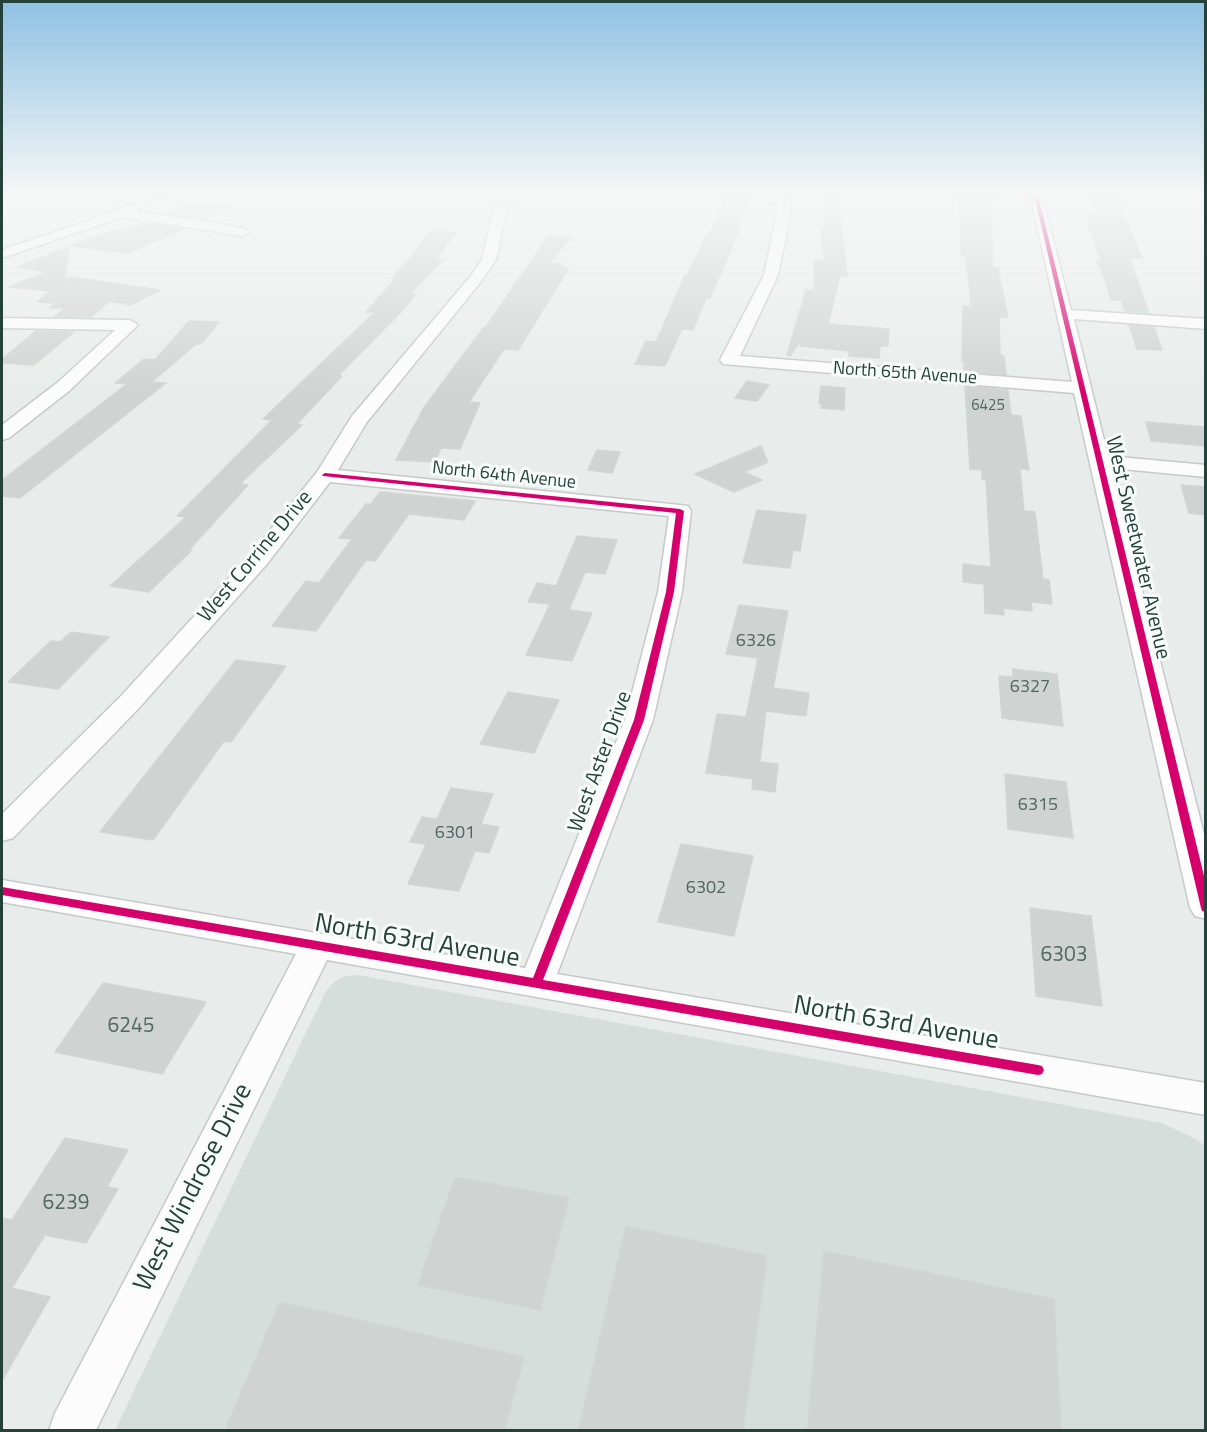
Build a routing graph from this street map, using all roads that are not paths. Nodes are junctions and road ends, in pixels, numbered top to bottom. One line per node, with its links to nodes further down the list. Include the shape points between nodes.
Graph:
1 (488, 262): 11 (street, West Corrine Drive, via 359,420)
2 (774, 262): 7 (street, North 65th Avenue, via 729,360)
3 (1052, 262): 4 (street, West Sweetwater Avenue)
4 (1065, 314): 6 (street); 7 (street, West Sweetwater Avenue)
5 (2, 323): 8 (street, via 130,325 63,387)
6 (1206, 324)
7 (1081, 388): 9 (street, West Sweetwater Avenue)
8 (2, 434)
9 (1098, 462): 10 (street); 15 (street, West Sweetwater Avenue)
10 (1206, 471)
11 (325, 474): 12 (street, North 64th Avenue); 13 (street, West Corrine Drive, via 259,559 130,702)
12 (680, 511): 17 (street, West Aster Drive, via 670,592 639,720)
13 (2, 831)
14 (2, 891): 16 (street, North 63rd Avenue)
15 (1206, 908)
16 (317, 946): 17 (street, North 63rd Avenue); 19 (street, West Windrose Drive)
17 (536, 984): 18 (street, North 63rd Avenue)
18 (1206, 1099)
19 (72, 1431)

